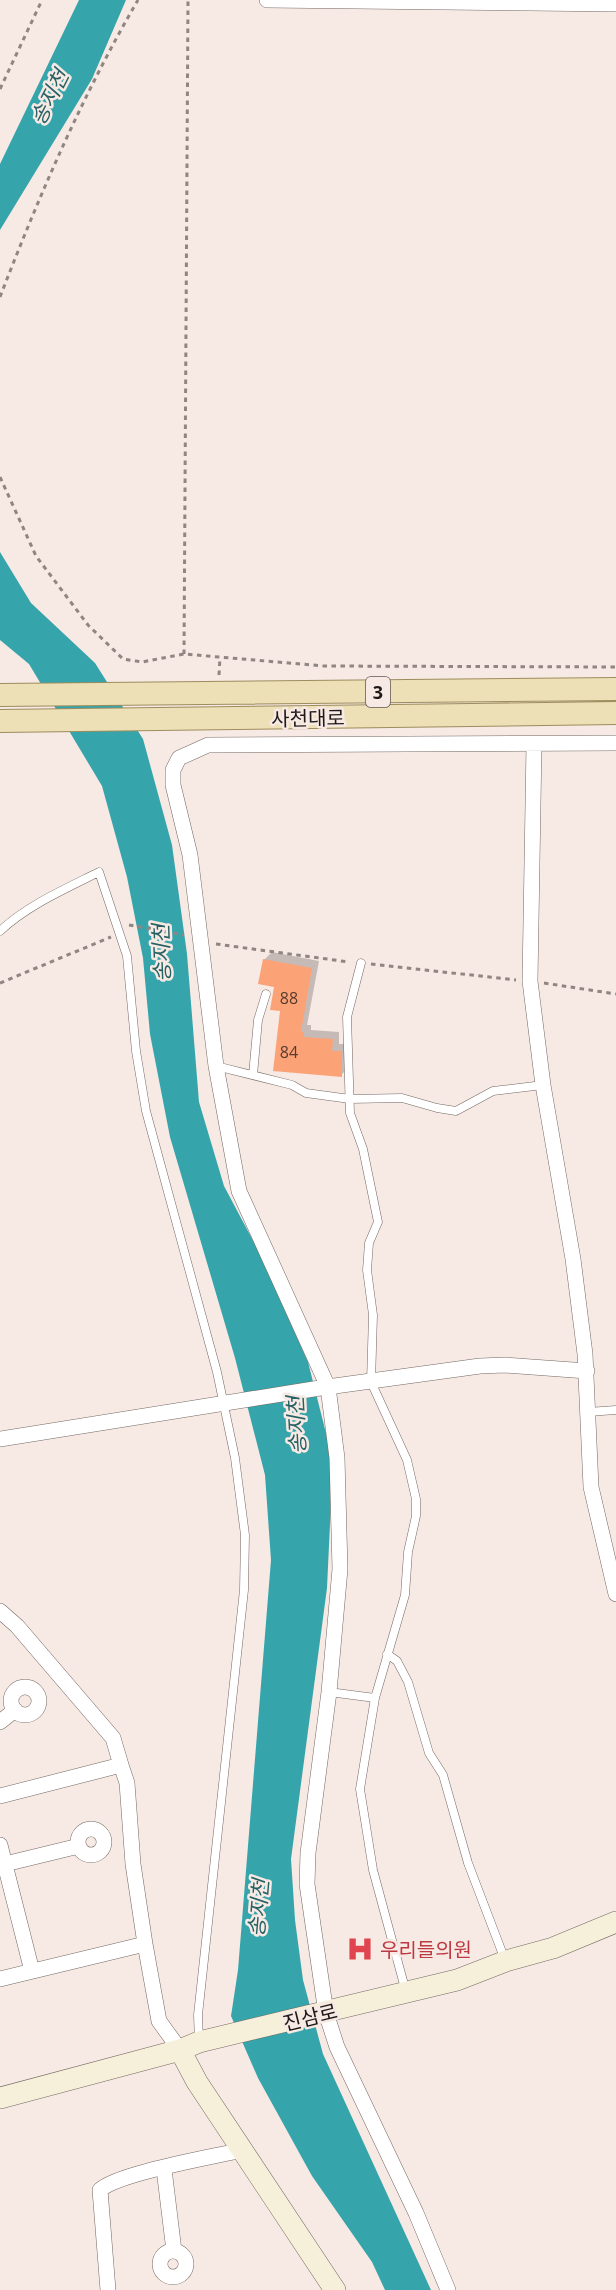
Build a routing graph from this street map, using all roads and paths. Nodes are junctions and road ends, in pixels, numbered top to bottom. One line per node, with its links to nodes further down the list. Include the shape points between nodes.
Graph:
1 (42, 0): 6 (path)
2 (138, 0): 7 (path, via 79,113)
3 (188, 0): 9 (path)
4 (267, 0): 5 (street)
5 (616, 4)
6 (0, 89)
7 (0, 297)
8 (0, 477): 9 (path, via 36,556 110,650 123,659 142,662)
9 (184, 654): 10 (path)
10 (220, 657): 11 (path, via 324,666); 12 (path)
11 (616, 667)
12 (219, 676)
13 (616, 688): 14 (main road, 사천대로 / 3)
14 (5, 695)
15 (616, 714): 16 (main road, 사천대로 / 3)
16 (10, 721)
17 (616, 743): 18 (street)
18 (534, 745): 24 (street); 28 (street, via 250,743 208,745 179,758 173,770 173,785 190,855)
19 (130, 925): 22 (path)
20 (120, 929): 21 (lane, via 99,872 59,892); 25 (path); 35 (lane, via 127,956 146,1111)
21 (0, 931)
22 (194, 936)
23 (361, 963): 31 (lane, via 347,1017)
24 (530, 981): 27 (path); 30 (street)
25 (0, 983)
26 (266, 994): 29 (lane, via 258,1020)
27 (616, 994)
28 (216, 1066): 29 (lane); 34 (street, via 239,1191)
29 (253, 1075): 31 (lane, via 292,1085 306,1093)
30 (543, 1085): 31 (lane, via 493,1091 456,1111 402,1098); 32 (street, via 573,1259)
31 (350, 1099): 33 (lane, via 350,1113 363,1149 378,1222 369,1243 367,1270 373,1315)
32 (587, 1371): 33 (street, via 480,1366); 37 (street)
33 (371, 1382): 34 (street); 41 (lane, via 407,1460 416,1499 405,1595)
34 (324, 1388): 35 (street); 42 (street, via 340,1513 340,1569)
35 (231, 1402): 38 (street); 59 (lane, via 245,1535 244,1590 198,2015)
36 (616, 1410): 37 (lane)
37 (587, 1412): 39 (street, via 591,1487)
38 (0, 1439)
39 (616, 1594)
40 (0, 1611): 46 (street, via 113,1738)
41 (387, 1654): 43 (lane); 54 (lane, via 397,1661 408,1682 429,1753 443,1775 468,1863)
42 (329, 1692): 43 (lane); 58 (street, via 307,1884)
43 (375, 1698): 57 (lane, via 361,1775 362,1811 373,1870)
44 (15, 1710): 45 (street)
45 (0, 1722)
46 (121, 1765): 47 (street); 53 (street, via 127,1783 133,1864)
47 (0, 1796)
48 (0, 1845): 50 (street)
49 (79, 1846): 50 (street)
50 (5, 1864): 51 (street)
51 (6, 1889): 55 (street)
52 (616, 1922): 54 (street, 진삼로, via 553,1948)
53 (145, 1944): 55 (street); 59 (street, via 159,2021)
54 (506, 1961): 57 (street, 진삼로, via 457,1980)
55 (32, 1971): 56 (street)
56 (0, 1979)
57 (406, 1992): 58 (street, 진삼로)
58 (324, 2014): 59 (street, 진삼로); 66 (street)
59 (199, 2044): 60 (street, 진삼로); 61 (street, via 197,2082)
60 (0, 2098)
61 (242, 2150): 62 (street); 65 (street)
62 (164, 2169): 63 (street); 64 (street, via 105,2185 100,2190)
63 (174, 2251)
64 (108, 2290)
65 (329, 2290)
66 (448, 2290)

